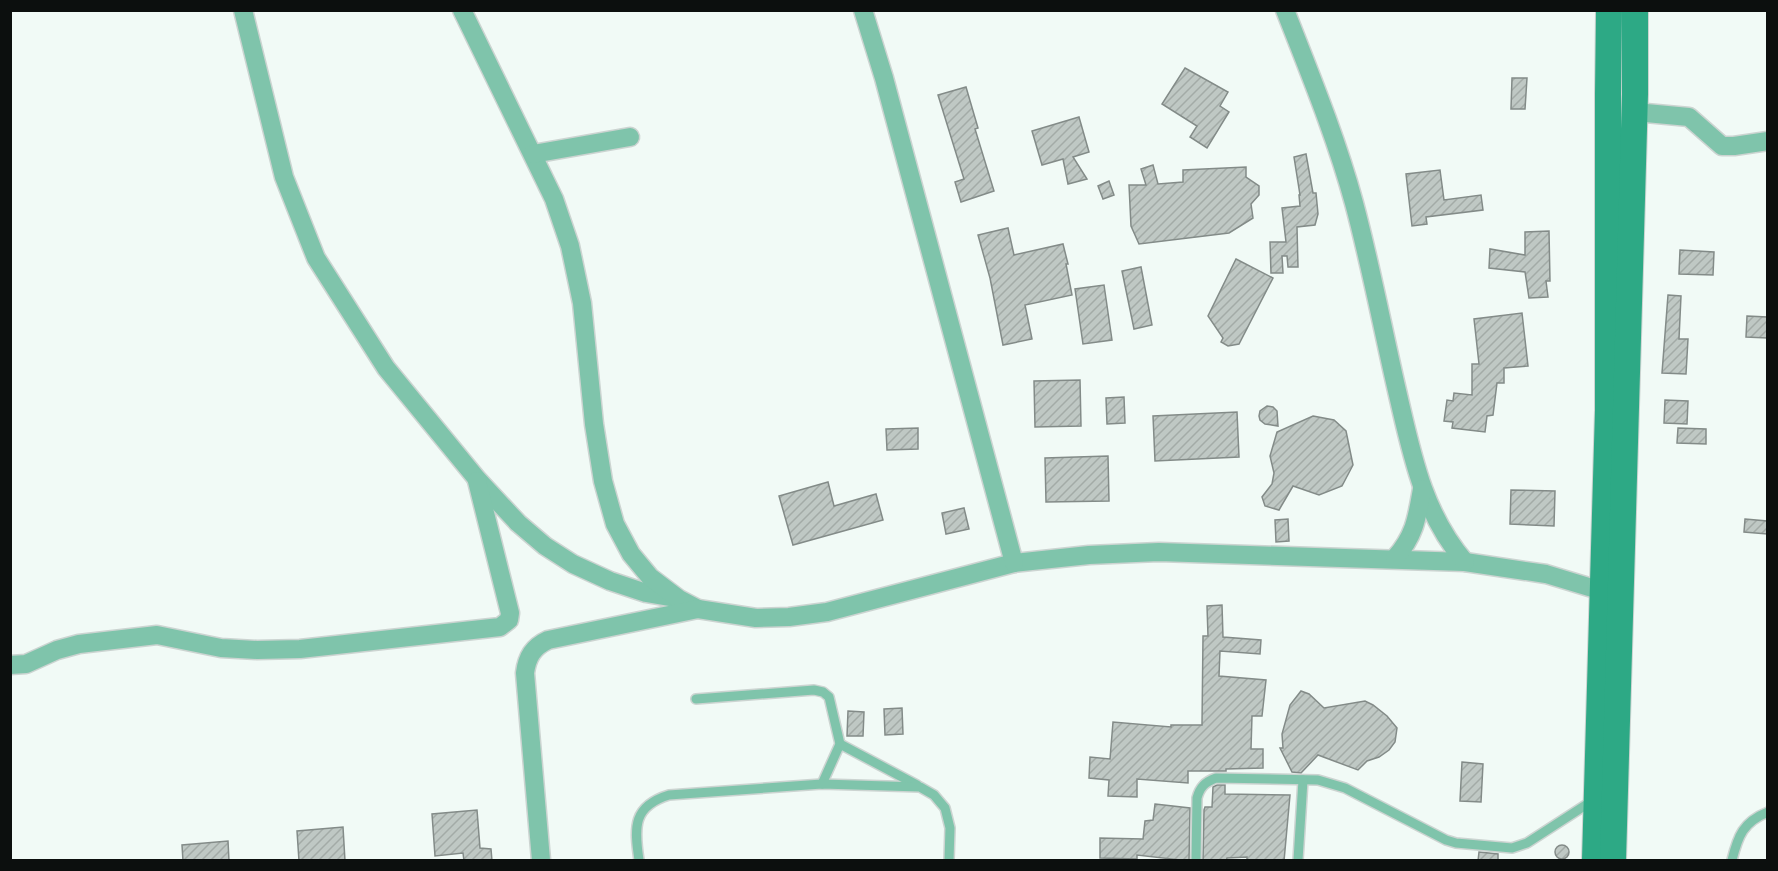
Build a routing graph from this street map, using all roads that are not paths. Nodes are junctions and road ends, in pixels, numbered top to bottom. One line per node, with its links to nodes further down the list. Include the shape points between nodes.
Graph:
1 (243, 10): 11 (street, via 284,177 316,258 386,368)
2 (462, 10): 10 (street)
3 (863, 10): 15 (street)
4 (1285, 10): 12 (street, via 1342,159)
5 (1609, 10): 16 (main road, via 1608,410)
6 (1635, 10): 7 (main road)
7 (1635, 112): 9 (street, via 1689,117 1727,147); 25 (main road)
8 (630, 137): 10 (street)
9 (1767, 141)
10 (532, 154): 17 (street, via 554,199 570,246 582,303 603,481 615,524 631,554 650,577)
11 (477, 479): 17 (street, via 518,523 573,564 646,593); 19 (street, via 510,613 509,620 500,627 300,649 221,648 157,635 79,644 26,664)
12 (1422, 489): 13 (street, via 1411,537); 14 (street, via 1440,527)
13 (1395, 558): 14 (street); 15 (street, via 1159,552)
14 (1465, 562): 16 (street, via 1546,574)
15 (1014, 563): 18 (street, via 827,612 756,618)
16 (1602, 591): 25 (main road)
17 (679, 598): 18 (street)
18 (698, 609): 28 (street, via 548,640 531,653 525,673)
19 (10, 665)
20 (696, 699): 21 (lane, via 823,692 829,697)
21 (840, 744): 23 (lane); 24 (lane)
22 (1303, 780): 25 (lane, via 1346,788 1456,843 1512,848); 31 (lane, via 1216,778 1207,782 1199,789 1197,798); 32 (lane)
23 (822, 784): 24 (lane); 29 (lane, via 669,795 653,800 644,807 637,822)
24 (920, 787): 30 (lane, via 945,808 950,828)
25 (1605, 798): 27 (main road)
26 (1767, 812): 33 (lane, via 1740,832)
27 (1612, 860)
28 (541, 861)
29 (639, 861)
30 (949, 861)
31 (1196, 861)
32 (1298, 861)
33 (1732, 861)

